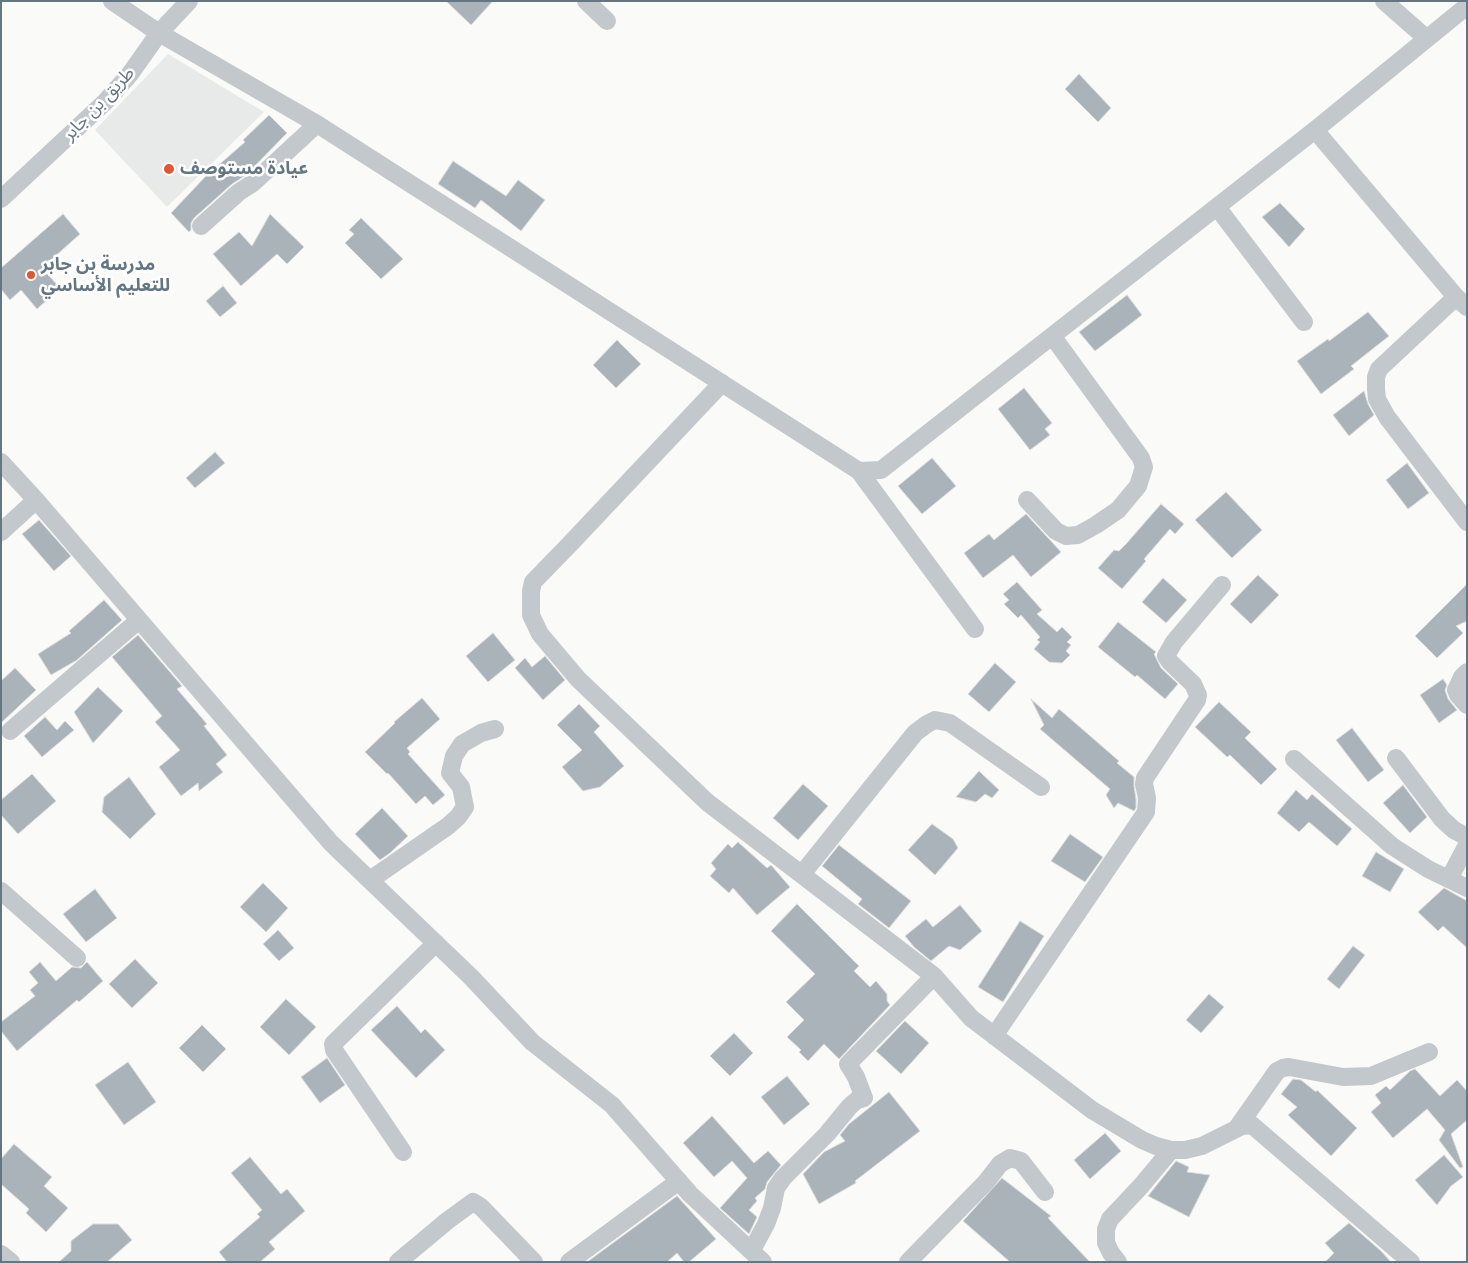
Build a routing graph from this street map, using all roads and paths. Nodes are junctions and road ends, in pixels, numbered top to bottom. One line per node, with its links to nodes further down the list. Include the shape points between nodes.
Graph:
1 (112, 1): 7 (street)
2 (190, 1): 7 (street, طريق بن جابر)
3 (586, 1): 6 (street)
4 (1384, 1): 8 (street)
5 (1467, 6): 8 (street)
6 (607, 20)
7 (159, 33): 9 (street); 11 (street, طريق بن جابر, via 105,102)
8 (1426, 38): 10 (street)
9 (317, 124): 13 (street); 17 (street)
10 (1315, 130): 12 (street); 14 (street)
11 (1, 199)
12 (1216, 207): 15 (street); 16 (street)
13 (201, 226)
14 (1461, 302): 22 (street, via 1379,370 1376,389 1377,399 1387,417)
15 (1304, 322)
16 (1053, 336): 19 (street, via 881,470); 21 (street, via 1141,458 1144,467 1138,486 1118,510 1078,535 1066,536 1056,531)
17 (722, 383): 19 (street); 36 (street, via 533,582 531,615 540,634 578,679 707,802)
18 (1, 462): 20 (street)
19 (859, 471): 26 (street)
20 (36, 500): 23 (street); 25 (street)
21 (1027, 500)
22 (1467, 522)
23 (1, 532)
24 (1222, 586): 44 (street, via 1166,656 1193,684 1198,696 1145,778 1146,812)
25 (139, 620): 30 (street); 37 (street, via 331,843)
26 (975, 629)
27 (1467, 672): 28 (street, via 1456,690)
28 (1467, 705)
29 (495, 729): 37 (street, via 462,744 454,756 450,773 460,788 465,807 462,812 448,826)
30 (10, 731)
31 (1396, 758): 34 (street, via 1442,819)
32 (1294, 759): 38 (street, via 1392,846)
33 (1041, 787): 36 (street, via 950,723 935,720 915,733)
34 (1467, 837)
35 (1467, 845): 38 (street)
36 (802, 874): 43 (street)
37 (370, 880): 41 (street)
38 (1449, 880): 39 (street)
39 (1467, 888)
40 (1, 891): 42 (street)
41 (436, 943): 48 (street, via 333,1044); 49 (street, via 532,1042 612,1105)
42 (77, 958)
43 (934, 976): 44 (street, via 971,1018); 52 (street, via 848,1064 864,1098 850,1106 776,1188)
44 (994, 1036): 47 (street, via 1092,1110 1142,1140)
45 (1429, 1052): 46 (street, via 1371,1076 1342,1077 1283,1068 1274,1075)
46 (1237, 1128): 47 (street, via 1202,1146); 59 (street, via 1246,1124 1258,1129)
47 (1171, 1150): 58 (street, via 1110,1220 1106,1243)
48 (402, 1152)
49 (679, 1181): 52 (street); 56 (street)
50 (1045, 1192): 57 (street, via 1021,1161 1010,1158 1000,1164)
51 (1, 1254): 53 (street)
52 (757, 1256)
53 (11, 1262)
54 (398, 1262): 55 (street, via 473,1202)
55 (534, 1262)
56 (569, 1262)
57 (908, 1262)
58 (1118, 1262)
59 (1410, 1262)

